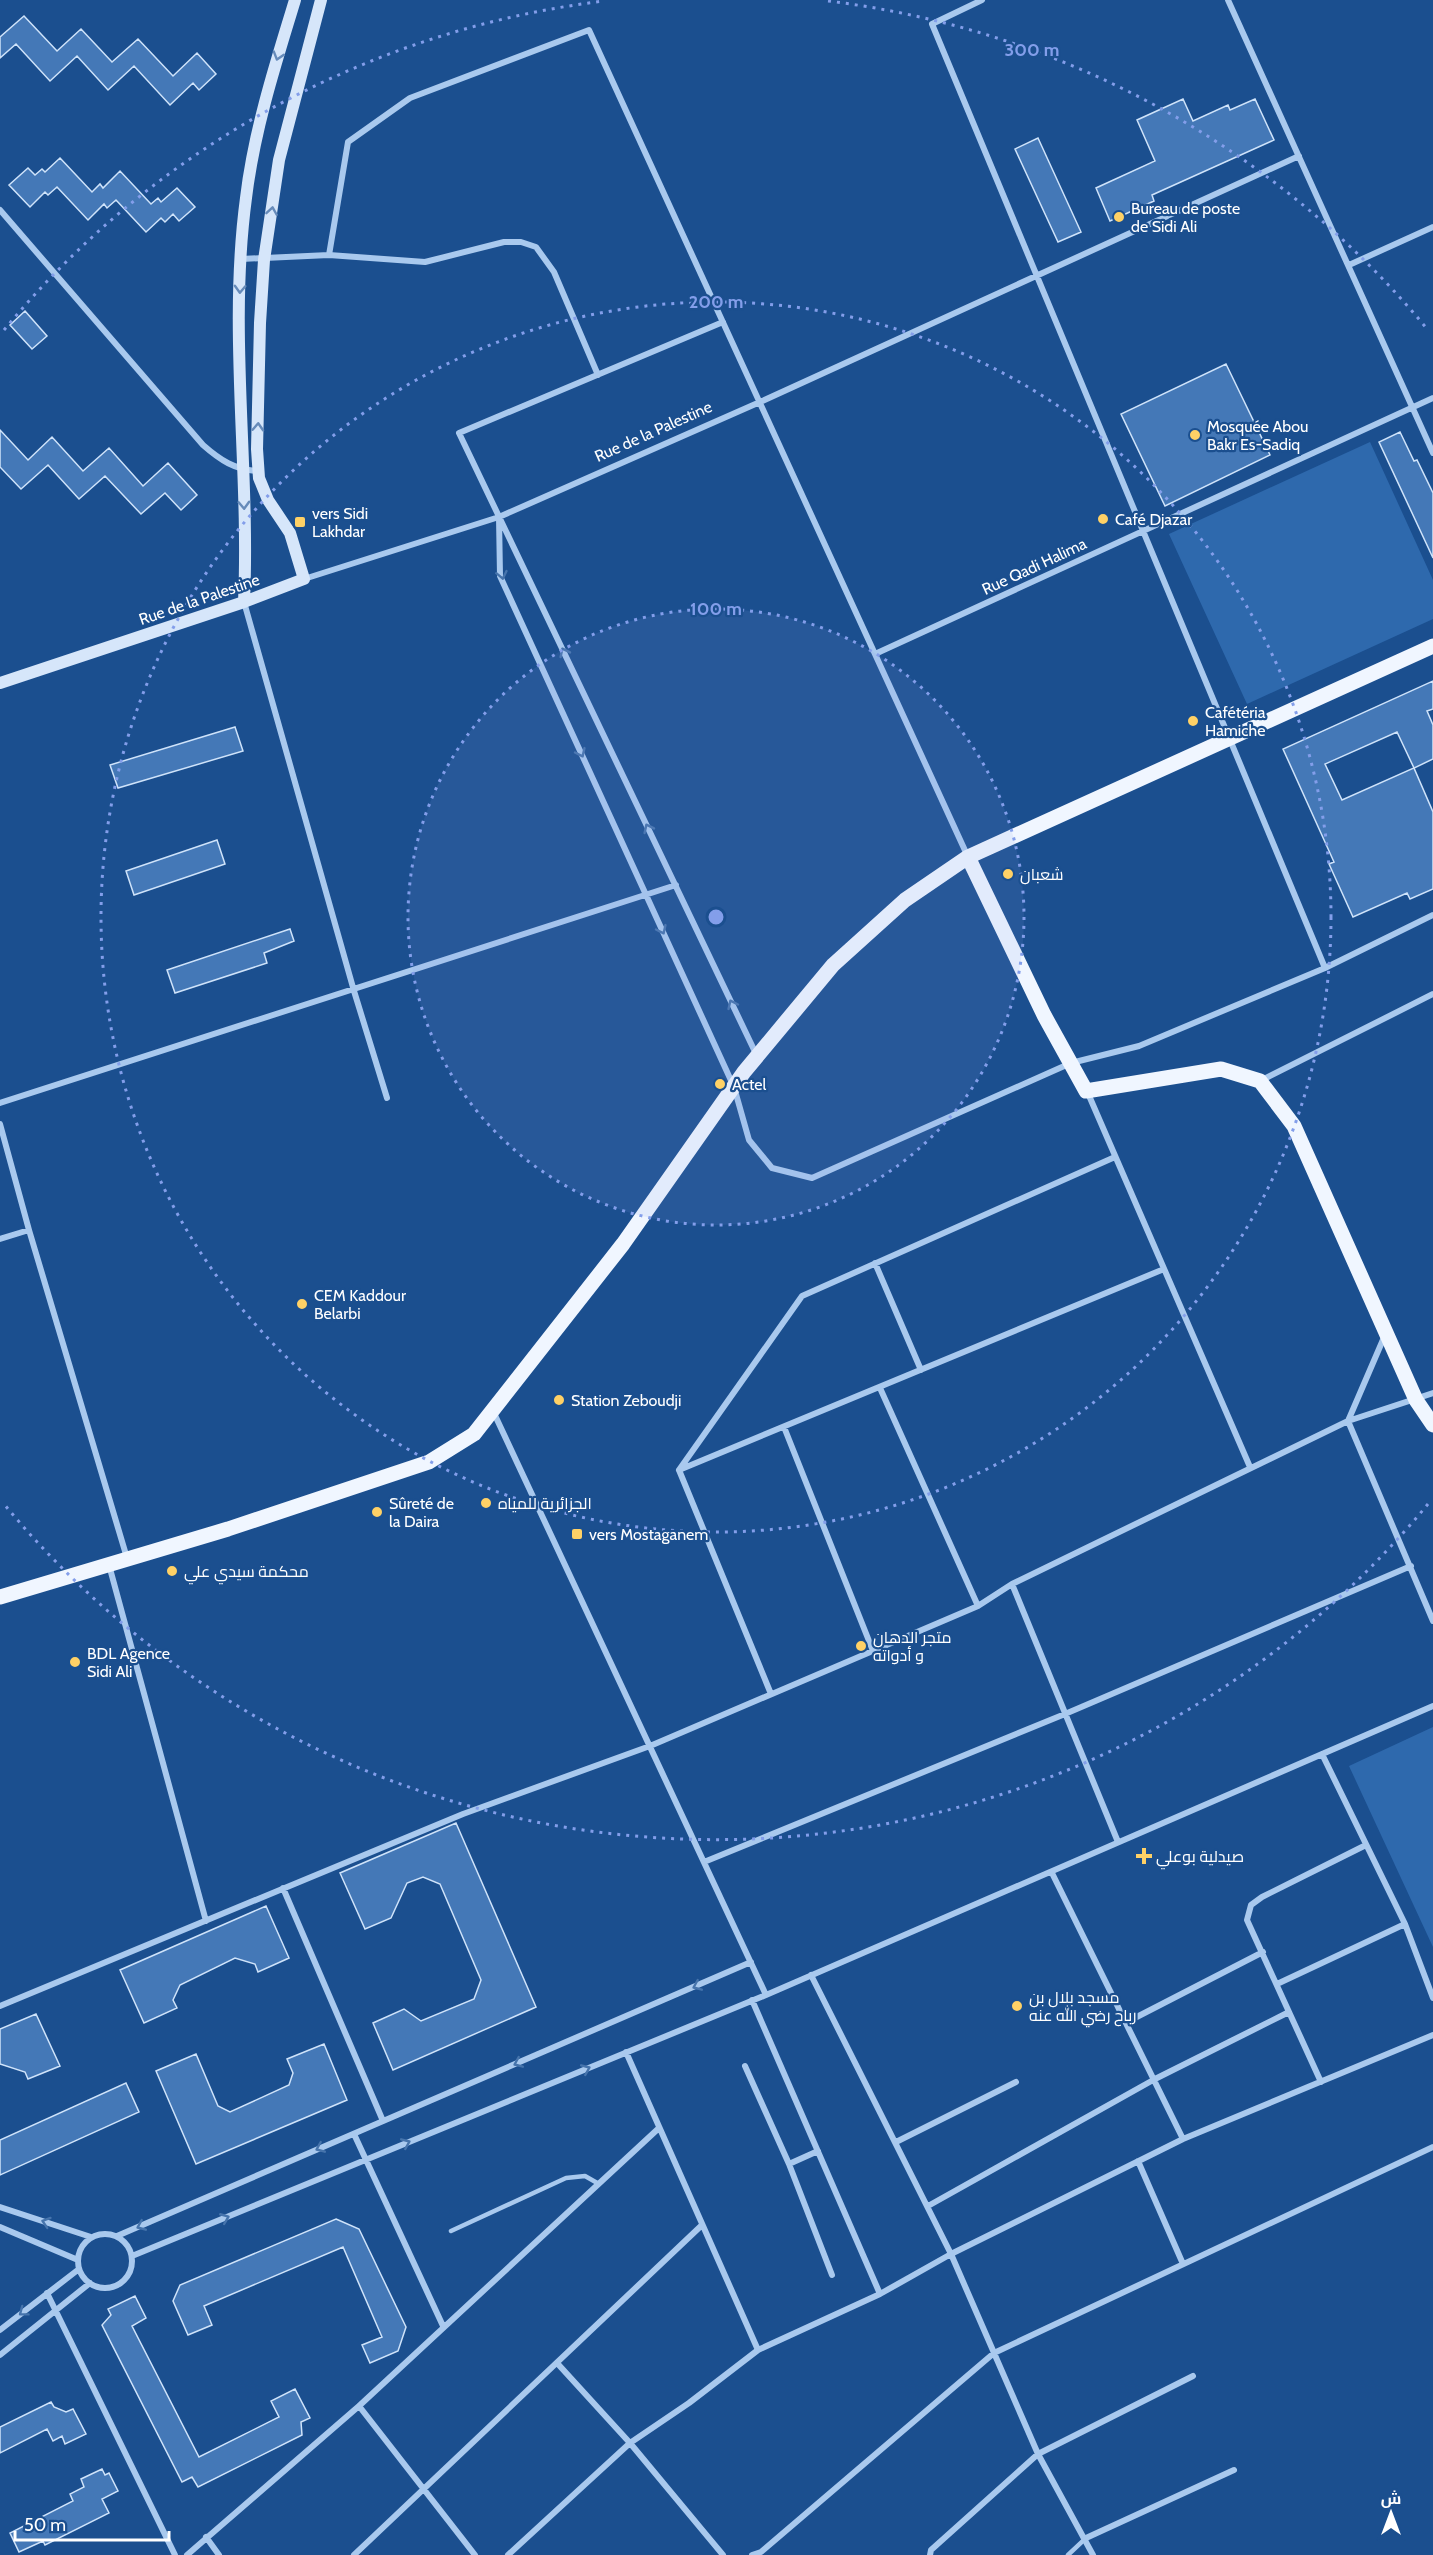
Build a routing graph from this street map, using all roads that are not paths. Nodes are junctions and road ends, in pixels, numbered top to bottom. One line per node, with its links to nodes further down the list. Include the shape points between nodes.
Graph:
1 (295, 0): 9 (main road, one-way to 9, via 254,151)
2 (321, 0): 10 (main road, one-way to 2, via 279,160)
3 (982, 0): 12 (street, via 932,24)
4 (1228, 0): 5 (street)
5 (1299, 156): 11 (street); 12 (street, Rue de la Palestine)
6 (0, 210): 19 (street, via 181,422 215,455)
7 (1433, 227): 11 (street)
8 (329, 255): 10 (street); 13 (street, via 348,142 410,98 589,30); 14 (street, via 425,262 504,242 536,247 554,272)
9 (241, 259): 10 (street); 19 (main road, one-way to 19, via 239,394)
10 (264, 260): 20 (main road, one-way to 10)
11 (1349, 265): 17 (street)
12 (1036, 276): 16 (street, Rue de la Palestine); 22 (street)
13 (723, 322): 14 (street); 16 (street)
14 (598, 375): 21 (street, via 459,433)
15 (1433, 398): 17 (street, Rue Qadi Halima)
16 (760, 402): 21 (street, Rue de la Palestine); 26 (street)
17 (1412, 408): 18 (street); 22 (street, Rue Qadi Halima)
18 (1433, 453)
19 (243, 470): 20 (street); 24 (main road, one-way to 24)
20 (258, 471): 23 (main road, via 268,500 290,532)
21 (498, 517): 23 (street, Rue de la Palestine); 30 (street, one-way to 21); 31 (street, one-way to 31, via 500,576)
22 (1143, 531): 26 (street, Rue Qadi Halima); 28 (street)
23 (304, 579): 24 (main road, Rue de la Palestine)
24 (244, 602): 27 (main road, Rue de la Palestine); 34 (street)
25 (1433, 646): 28 (main road)
26 (875, 654): 29 (street)
27 (0, 683)
28 (1229, 738): 29 (main road); 33 (street)
29 (968, 857): 36 (main road, via 905,900 833,965); 37 (main road)
30 (676, 885): 31 (street); 36 (street, one-way to 30)
31 (646, 895): 34 (street); 39 (street, one-way to 39)
32 (1433, 915): 33 (street)
33 (1325, 968): 37 (street, via 1139,1047)
34 (354, 990): 41 (street); 42 (street)
35 (1433, 994): 38 (street)
36 (757, 1057): 39 (main road)
37 (1071, 1063): 39 (street, via 812,1178 772,1168 749,1140); 40 (main road)
38 (1260, 1081): 40 (main road, via 1221,1069); 49 (main road, via 1294,1126)
39 (734, 1087): 54 (main road, via 623,1244)
40 (1086, 1091): 44 (street)
41 (387, 1098)
42 (0, 1103)
43 (0, 1124): 45 (street)
44 (1115, 1157): 47 (street); 48 (street)
45 (29, 1230): 46 (street); 60 (street)
46 (0, 1239)
47 (875, 1263): 50 (street); 59 (street, via 802,1296)
48 (1164, 1269): 50 (street); 58 (street)
49 (1386, 1331): 53 (main road); 55 (street)
50 (921, 1370): 51 (street)
51 (880, 1388): 57 (street); 65 (street)
52 (1433, 1393): 53 (street)
53 (1416, 1400): 55 (street); 56 (main road)
54 (492, 1410): 60 (main road, via 474,1434 429,1462); 71 (street)
55 (1348, 1421): 58 (street); 62 (street)
56 (1433, 1425)
57 (784, 1427): 59 (street); 67 (street)
58 (1250, 1467): 63 (street)
59 (679, 1470): 68 (street)
60 (128, 1559): 61 (main road)
61 (109, 1565): 64 (main road); 78 (street)
62 (1411, 1566): 66 (street); 70 (street)
63 (1012, 1584): 65 (street); 70 (street)
64 (0, 1597)
65 (978, 1606): 67 (street)
66 (1433, 1621)
67 (873, 1650): 68 (street)
68 (771, 1694): 71 (street)
69 (1433, 1706): 72 (street)
70 (1065, 1714): 73 (street); 75 (street)
71 (650, 1746): 75 (street); 77 (street, via 463,1814)
72 (1322, 1754): 73 (street); 74 (street)
73 (1118, 1842): 76 (street)
74 (1366, 1845): 79 (street); 80 (street, via 1251,1905 1247,1920)
75 (704, 1862): 81 (street)
76 (1052, 1873): 82 (street); 89 (street)
77 (283, 1888): 78 (street); 96 (street)
78 (206, 1921): 87 (street)
79 (1405, 1923): 83 (street); 85 (street)
80 (1263, 1952): 83 (street); 89 (street)
81 (751, 1962): 84 (street); 96 (street, one-way to 96)
82 (812, 1975): 84 (street); 100 (street)
83 (1277, 1984): 88 (street)
84 (766, 1995): 86 (street)
85 (1433, 1998)
86 (752, 2000): 91 (street); 102 (street)
87 (0, 2006)
88 (1289, 2012): 93 (street); 95 (street)
89 (1127, 2022): 93 (street)
90 (1433, 2035): 95 (street)
91 (626, 2052): 97 (street); 103 (street, one-way to 91)
92 (745, 2066): 105 (street)
93 (1155, 2079): 99 (street); 107 (street)
94 (1016, 2082): 100 (street)
95 (1321, 2082): 99 (street)
96 (383, 2121): 98 (street)
97 (659, 2128): 106 (street); 109 (street)
98 (354, 2134): 103 (street); 112 (street, one-way to 112)
99 (1183, 2139): 104 (street)
100 (896, 2142): 107 (street)
101 (1433, 2147): 117 (street)
102 (818, 2151): 105 (street); 122 (street)
103 (366, 2160): 115 (street, one-way to 103); 124 (street)
104 (1138, 2161): 114 (street); 117 (street)
105 (789, 2164): 119 (street)
106 (599, 2184): 111 (lane, via 585,2176 566,2178); 124 (street)
107 (928, 2206): 114 (street)
108 (0, 2207): 113 (street, one-way to 108)
109 (702, 2225): 126 (street); 129 (street)
110 (0, 2227): 116 (street)
111 (451, 2231)
112 (117, 2236): 113 (street, via 99,2234); 115 (street, via 130,2248)
113 (91, 2238): 116 (street)
114 (951, 2253): 122 (street); 127 (street)
115 (132, 2256): 120 (street, via 130,2274 117,2286 98,2287)
116 (78, 2260): 118 (street)
117 (1183, 2264): 127 (street)
118 (79, 2269): 120 (street); 121 (street)
119 (832, 2275)
120 (90, 2283): 123 (street)
121 (47, 2294): 123 (street); 125 (street, one-way to 125)
122 (880, 2294): 126 (street)
123 (56, 2310): 128 (street); 138 (street)
124 (443, 2326): 131 (street)
125 (0, 2330)
126 (758, 2350): 132 (street)
127 (994, 2353): 133 (street); 145 (street, via 761,2552)
128 (0, 2355)
129 (557, 2363): 132 (street); 135 (street)
130 (1192, 2376): 133 (street)
131 (359, 2406): 135 (street); 136 (street)
132 (630, 2443): 143 (street); 144 (street)
133 (1038, 2454): 137 (street); 146 (street)
134 (1234, 2470): 137 (street)
135 (422, 2490): 141 (street); 142 (street)
136 (206, 2537): 139 (street); 140 (street)
137 (1086, 2538): 147 (lane); 148 (street)
138 (175, 2555)
139 (187, 2555)
140 (219, 2555)
141 (354, 2555)
142 (475, 2555)
143 (508, 2555)
144 (723, 2555)
145 (752, 2555)
146 (930, 2555)
147 (1068, 2555)
148 (1093, 2555)

